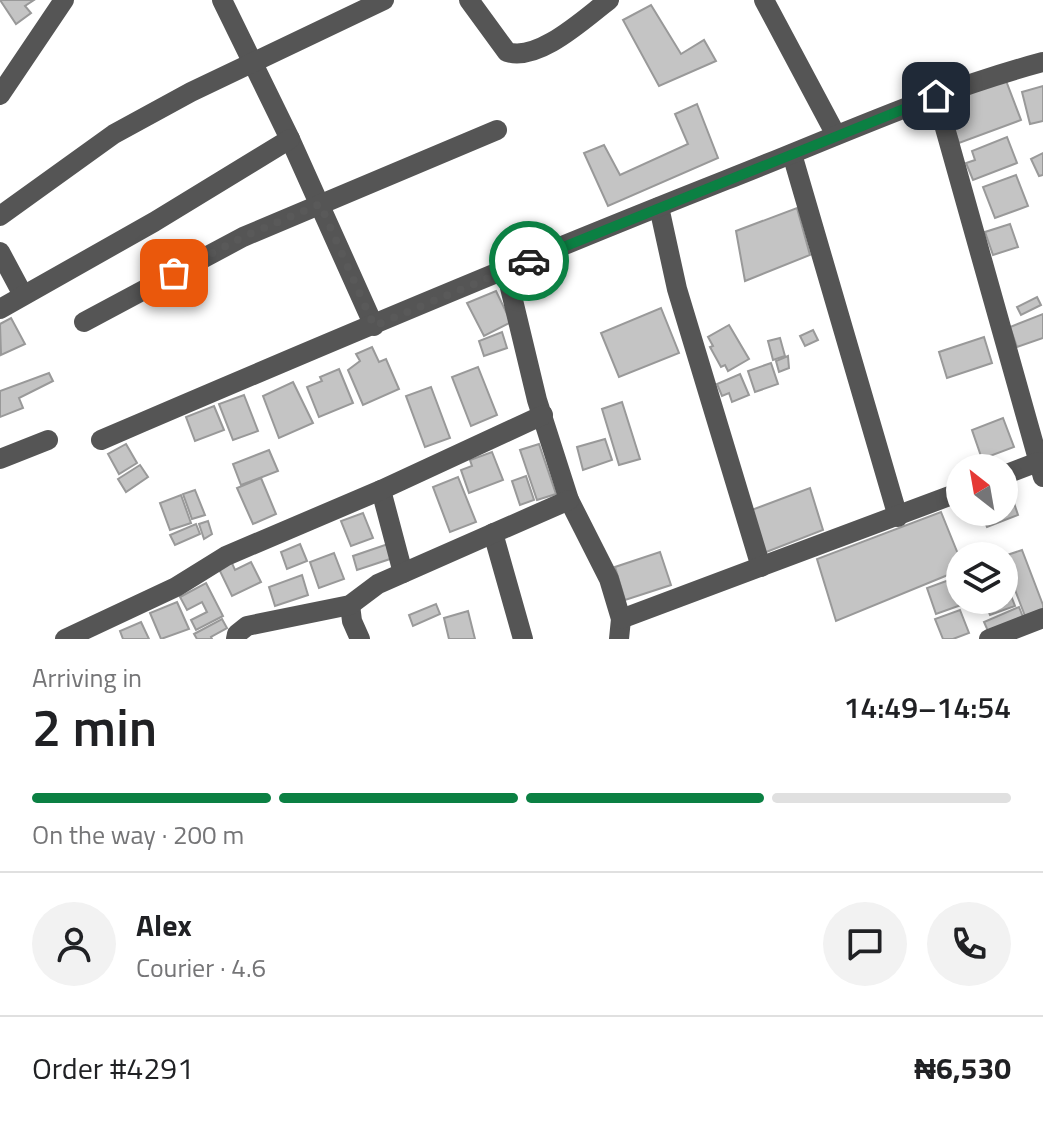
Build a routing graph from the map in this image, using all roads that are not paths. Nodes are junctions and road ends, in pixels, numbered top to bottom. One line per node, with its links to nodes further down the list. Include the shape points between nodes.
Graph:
1 (64, 0): 9 (street)
2 (222, 0): 8 (street)
3 (384, 0): 8 (street)
4 (469, 0): 5 (street, via 507,52 517,55 555,40)
5 (609, 0)
6 (764, 0): 12 (street)
7 (1043, 62): 10 (street)
8 (251, 63): 13 (street); 17 (street, via 114,134)
9 (0, 95)
10 (936, 96): 12 (street); 28 (street)
11 (497, 130): 15 (street)
12 (836, 135): 14 (street)
13 (290, 139): 15 (street); 20 (street)
14 (792, 154): 16 (street); 33 (street)
15 (320, 204): 22 (street, via 230,244); 23 (street)
16 (659, 207): 19 (street); 35 (street, via 677,289)
17 (0, 216)
18 (0, 252): 20 (street)
19 (506, 271): 23 (street); 24 (street)
20 (23, 295): 21 (street)
21 (0, 309)
22 (84, 322)
23 (374, 326): 26 (street)
24 (543, 415): 30 (street); 32 (street)
25 (48, 440): 27 (street)
26 (101, 440)
27 (0, 459)
28 (1040, 469): 29 (street)
29 (1018, 473)
30 (381, 490): 36 (street); 40 (street, via 226,556 176,587)
31 (946, 498): 33 (street)
32 (569, 500): 34 (street); 39 (street, via 609,579)
33 (898, 517): 35 (street)
34 (493, 533): 36 (street); 43 (street)
35 (761, 567): 39 (street)
36 (403, 573): 37 (street)
37 (350, 605): 41 (street, via 247,626); 42 (street)
38 (1043, 618): 44 (street)
39 (620, 629)
40 (65, 639)
41 (236, 639)
42 (360, 639)
43 (523, 639)
44 (989, 639)

